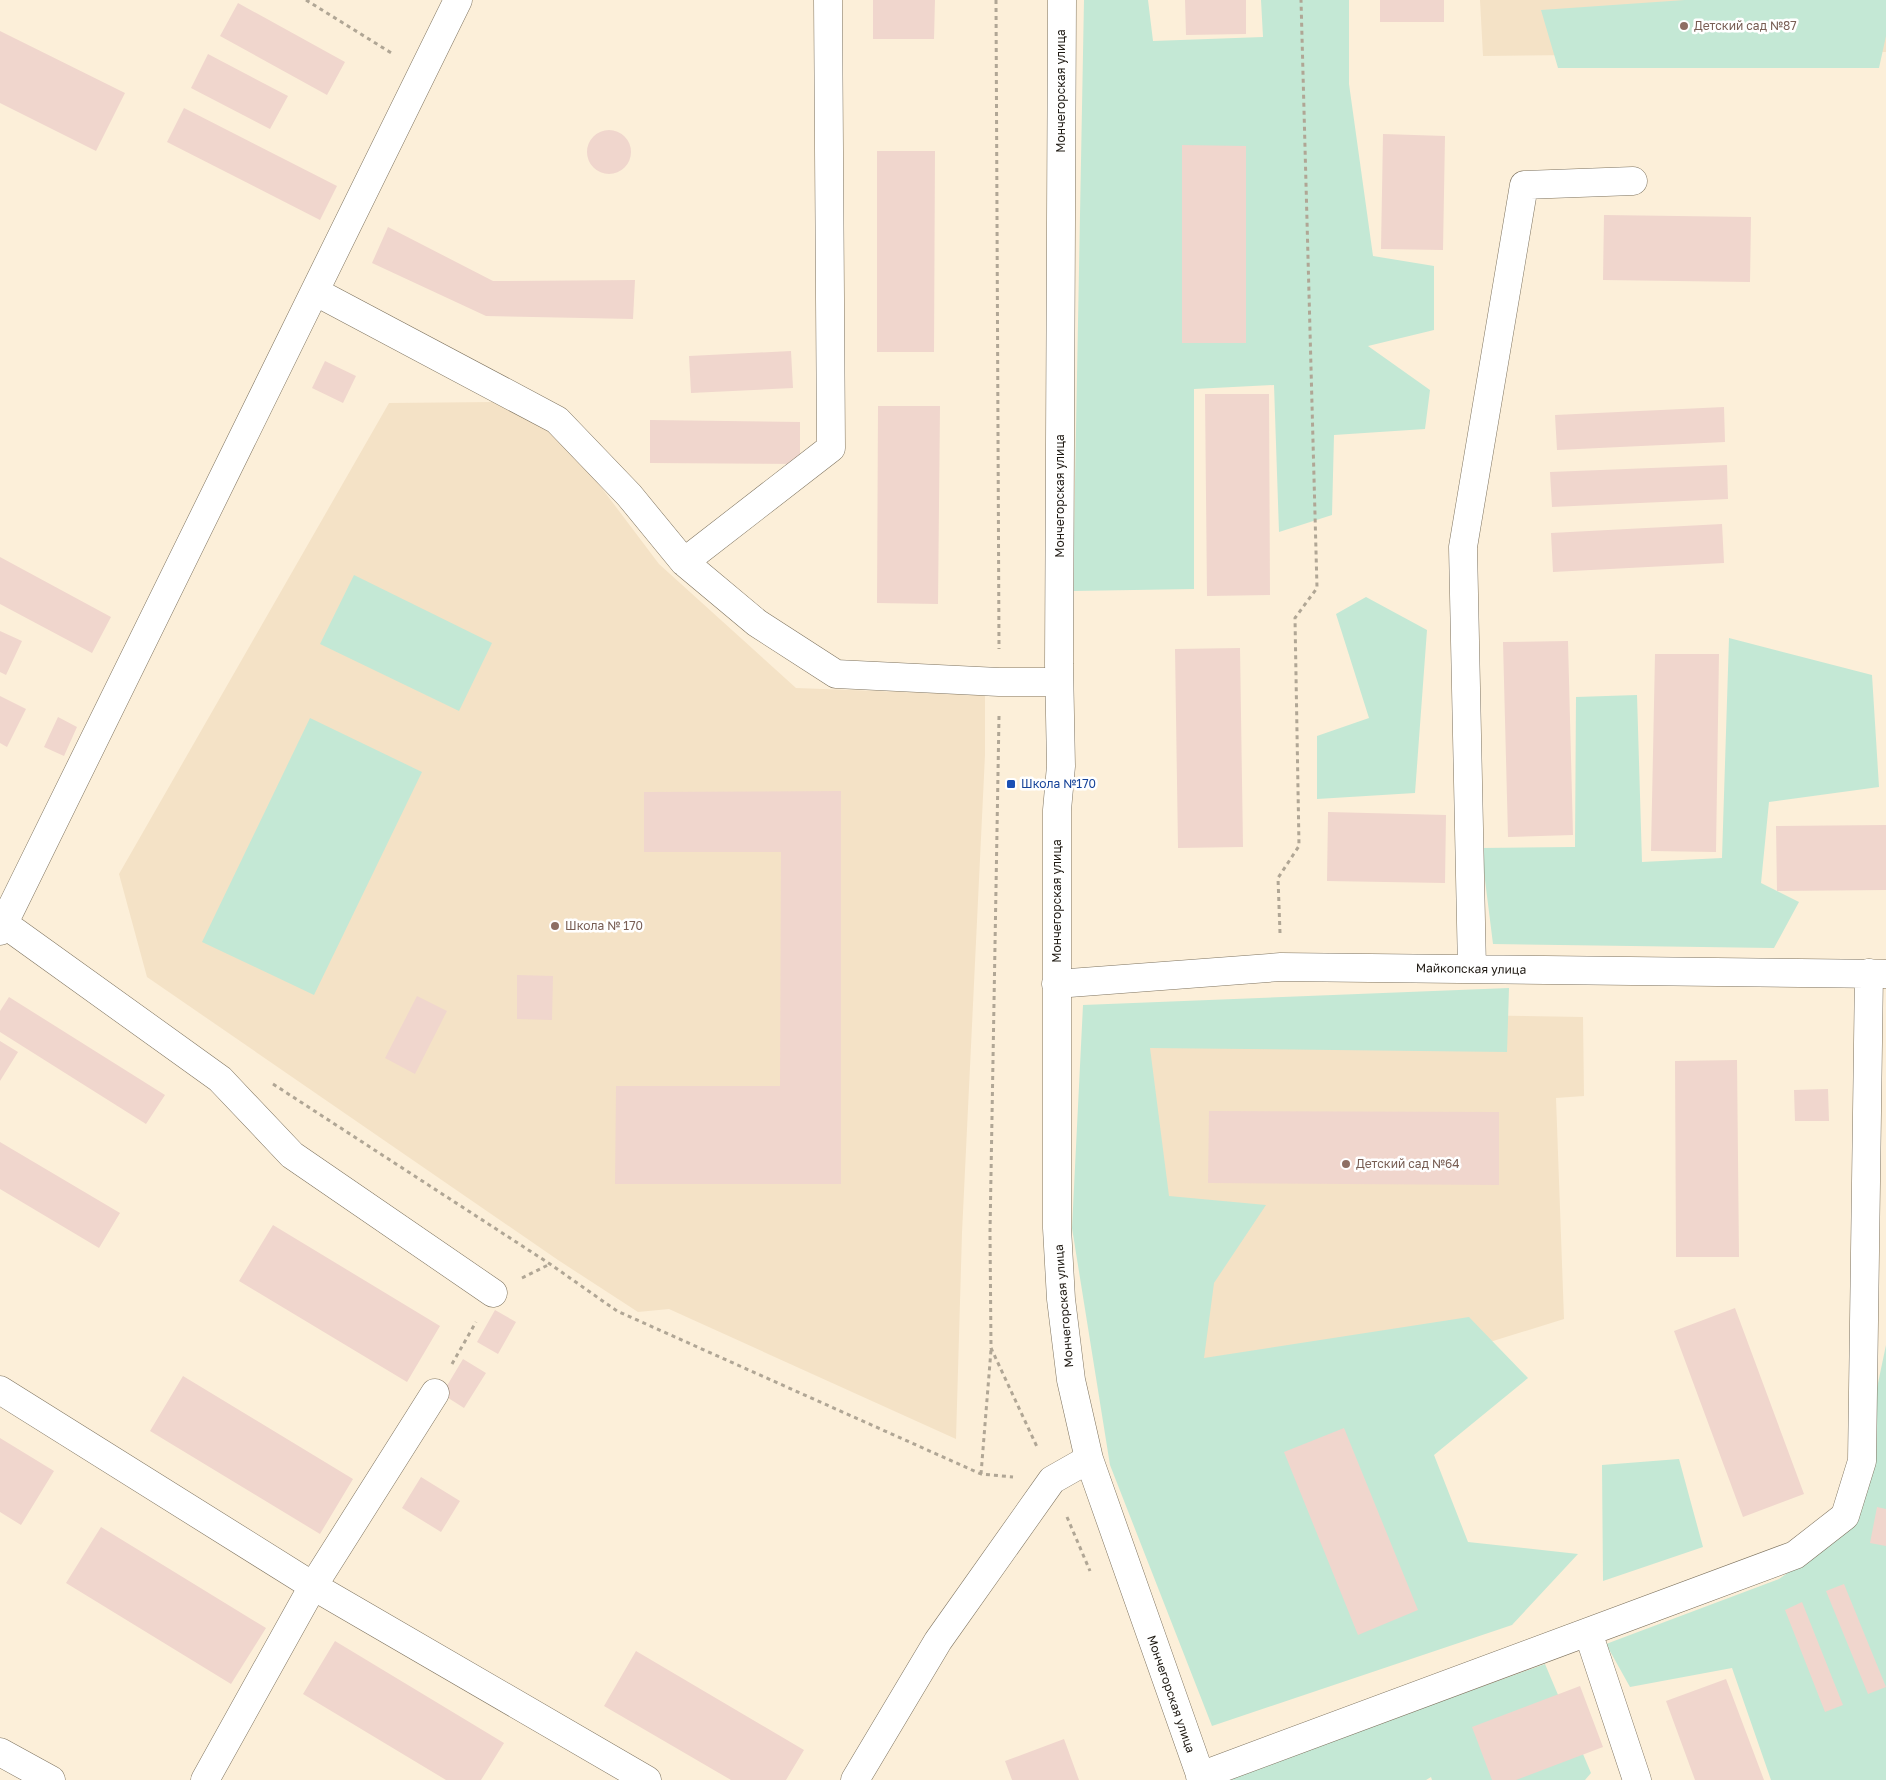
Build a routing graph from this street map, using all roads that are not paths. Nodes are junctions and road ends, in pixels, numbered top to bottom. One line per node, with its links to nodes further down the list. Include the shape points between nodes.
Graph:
1 (458, 0): 5 (street)
2 (828, 0): 6 (street, via 831,448)
3 (1062, 0): 7 (street, Мончегорская улица)
4 (1633, 181): 9 (street, via 1524,185 1464,547)
5 (316, 292): 6 (street, via 557,420 629,495); 8 (street)
6 (684, 562): 7 (street, via 757,623 836,674)
7 (1059, 682): 11 (street, Мончегорская улица)
8 (2, 927): 12 (street, via 220,1080 292,1155)
9 (1472, 969): 10 (street, Майкопская улица); 11 (street, Майкопская улица, via 1281,967)
10 (1878, 974): 17 (street, via 1862,1461 1845,1516 1795,1555)
11 (1056, 984): 15 (street, Мончегорская улица, via 1057,1228 1061,1300 1071,1380)
12 (493, 1293)
13 (0, 1390): 16 (street)
14 (435, 1393): 16 (street)
15 (1089, 1460): 19 (street, Мончегорская улица); 23 (street, via 1052,1480 938,1641)
16 (313, 1586): 21 (street); 22 (street)
17 (1588, 1632): 19 (street); 24 (street)
18 (0, 1752): 20 (street)
19 (1201, 1778)
20 (51, 1780)
21 (205, 1780)
22 (648, 1780)
23 (855, 1780)
24 (1637, 1780)

